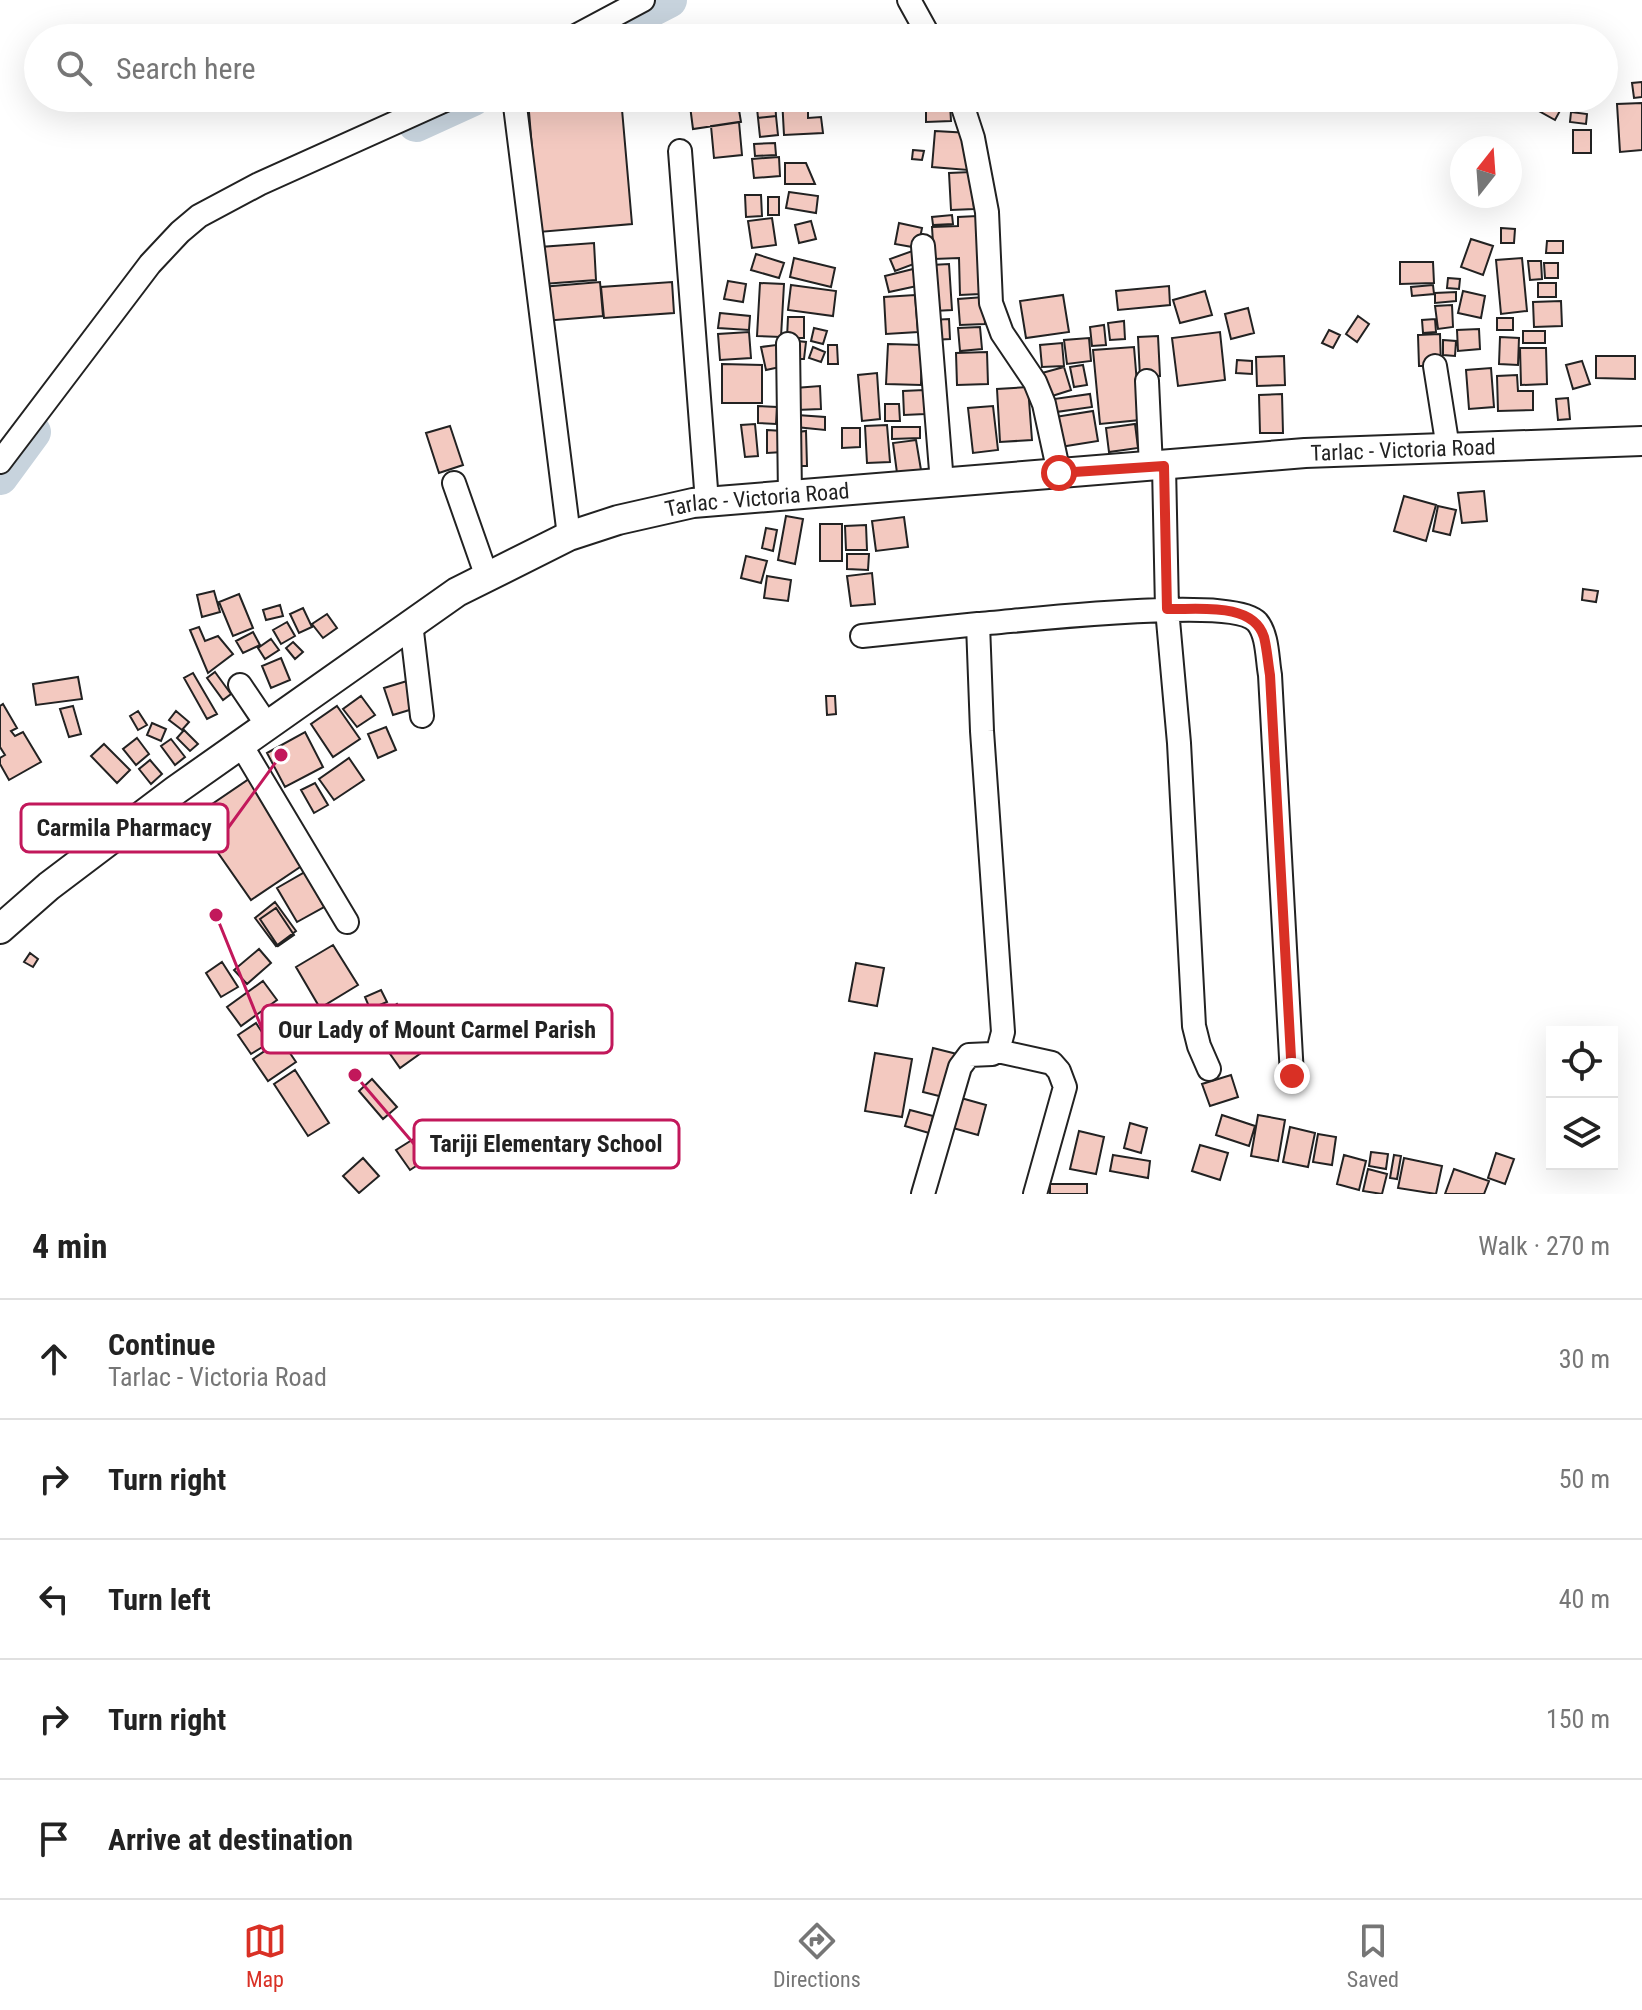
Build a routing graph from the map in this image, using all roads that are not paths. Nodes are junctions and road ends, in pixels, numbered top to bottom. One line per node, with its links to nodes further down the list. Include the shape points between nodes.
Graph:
1 (643, 0): 3 (street)
2 (909, 0): 4 (street)
3 (598, 24)
4 (922, 24)
5 (419, 112): 15 (street, via 199,216 150,264)
6 (517, 112): 22 (street)
7 (965, 112): 17 (street, via 987,212 991,303 1002,333 1044,404)
8 (680, 151): 21 (street)
9 (923, 246): 19 (street)
10 (788, 344): 20 (street)
11 (1435, 366): 14 (street)
12 (1147, 381): 16 (street)
13 (1642, 441): 14 (main road, Tarlac - Victoria Road)
14 (1448, 448): 16 (main road, Tarlac - Victoria Road, via 1305,453)
15 (0, 462)
16 (1157, 467): 17 (main road, Tarlac - Victoria Road); 24 (street)
17 (1059, 473): 19 (main road, Tarlac - Victoria Road)
18 (454, 483): 23 (street)
19 (942, 483): 20 (main road, Tarlac - Victoria Road)
20 (790, 496): 21 (main road, Tarlac - Victoria Road)
21 (707, 502): 22 (main road, Tarlac - Victoria Road)
22 (569, 536): 23 (main road, Tarlac - Victoria Road)
23 (487, 577): 25 (main road, Tarlac - Victoria Road)
24 (1167, 609): 26 (street); 35 (street, via 1194,1026); 36 (street, via 1245,615 1257,622 1264,636)
25 (411, 623): 29 (street); 30 (main road, Tarlac - Victoria Road)
26 (978, 624): 27 (street); 34 (street, via 1003,1032)
27 (862, 636)
28 (240, 685): 30 (street)
29 (422, 716)
30 (267, 725): 31 (main road, Tarlac - Victoria Road)
31 (240, 743): 32 (street); 33 (main road, Tarlac - Victoria Road)
32 (347, 922)
33 (0, 929)
34 (998, 1051): 37 (street, via 969,1055 960,1067); 38 (street, via 1052,1063 1065,1087)
35 (1209, 1069)
36 (1292, 1076)
37 (923, 1194)
38 (1035, 1194)

